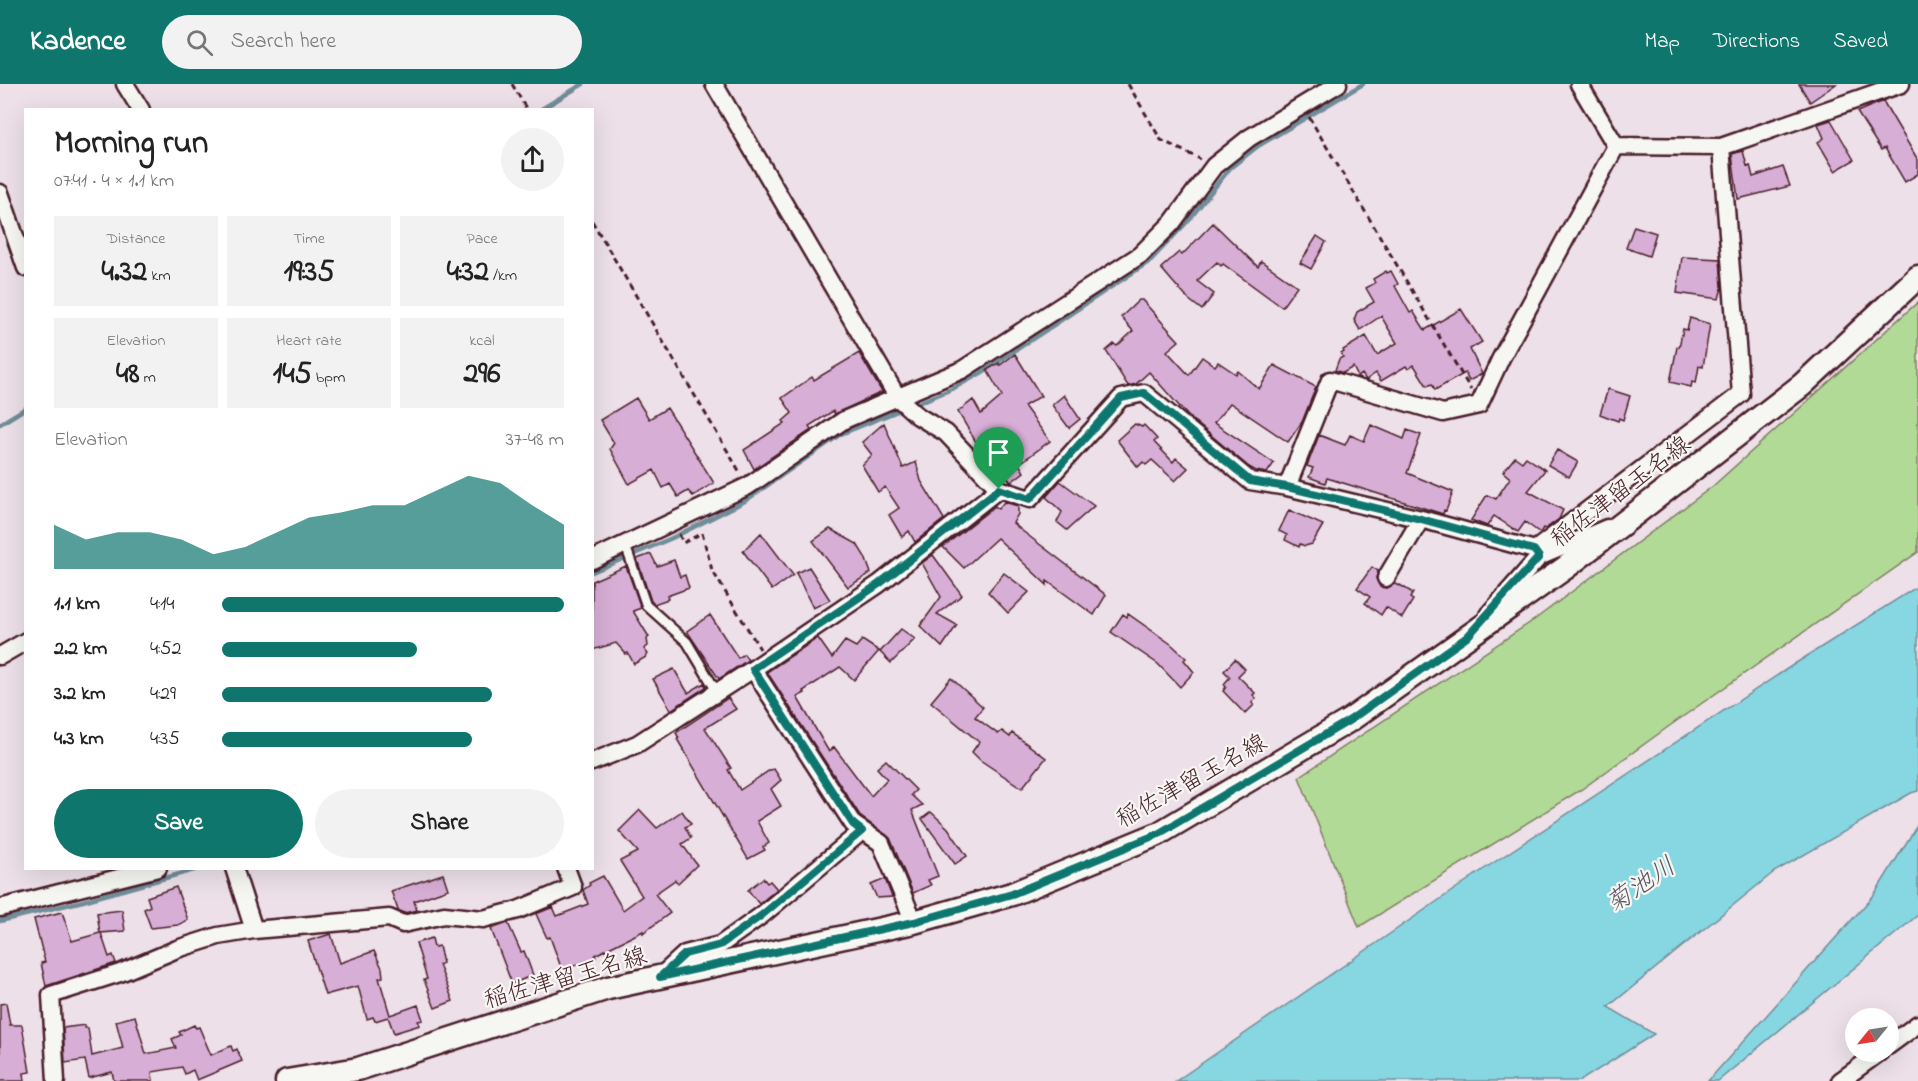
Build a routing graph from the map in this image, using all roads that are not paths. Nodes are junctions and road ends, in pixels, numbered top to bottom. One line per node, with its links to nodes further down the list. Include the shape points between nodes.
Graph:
1 (126, 84): 7 (street)
2 (714, 84): 13 (street)
3 (1338, 84): 13 (street, via 1249,138 1214,166 1172,223 1140,255 962,370)
4 (1579, 84): 8 (street)
5 (1900, 84): 6 (street)
6 (1872, 89): 9 (street)
7 (140, 108)
8 (1616, 146): 9 (street); 14 (street, via 1479,405 1443,413 1330,380)
9 (1721, 147): 19 (street, via 1741,394)
10 (0, 193): 11 (street)
11 (24, 262)
12 (1918, 277): 17 (main road, 稲佐津留玉名線, via 1802,385)
13 (898, 398): 15 (street, via 946,433); 18 (street, via 844,420 748,486)
14 (1287, 487): 15 (street, via 1250,481 1144,393 1121,398 1030,499); 16 (street)
15 (999, 489): 25 (street, via 879,584)
16 (1421, 519): 19 (street); 21 (street)
17 (1628, 520): 19 (street); 22 (main road, 稲佐津留玉名線)
18 (626, 545): 20 (street); 26 (lane, via 646,605 687,642)
19 (1537, 554): 22 (street)
20 (594, 559)
21 (1386, 578)
22 (1467, 637): 33 (main road, 稲佐津留玉名線, via 1350,720 1158,834 1012,894)
23 (24, 642): 24 (street)
24 (0, 656)
25 (759, 664): 26 (street); 28 (street, via 853,824)
26 (717, 692): 27 (street, via 637,744)
27 (594, 761)
28 (862, 831): 33 (street, via 881,843); 35 (street, via 762,915 720,945 685,954)
29 (150, 870): 32 (street)
30 (234, 870): 34 (street)
31 (567, 870): 34 (street, via 573,887 518,910 483,919 444,915 403,924 389,918)
32 (0, 908)
33 (914, 922): 35 (main road, 稲佐津留玉名線)
34 (254, 930): 39 (street, via 177,949 51,995)
35 (660, 977): 40 (main road, 稲佐津留玉名線, via 608,988 358,1069)
36 (1918, 1024): 37 (street)
37 (1899, 1038)
38 (1866, 1062): 41 (street)
39 (56, 1081)
40 (287, 1081)
41 (1840, 1081)

